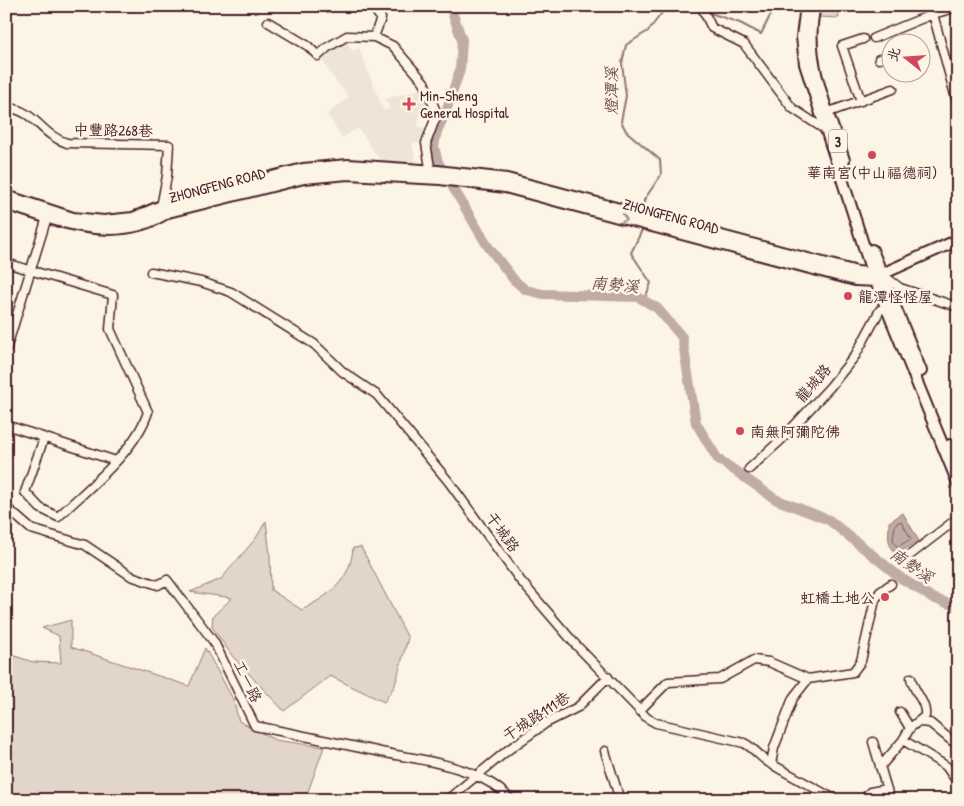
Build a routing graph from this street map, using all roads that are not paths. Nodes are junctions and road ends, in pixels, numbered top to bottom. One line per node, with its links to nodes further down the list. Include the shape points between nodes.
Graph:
1 (368, 6): 8 (street, via 381,18)
2 (806, 6): 18 (main road, 3, via 803,50)
3 (815, 6): 17 (main road, 3, via 811,50)
4 (958, 7): 6 (street)
5 (702, 8): 18 (street, via 712,28 744,44 792,108)
6 (932, 14): 9 (street); 15 (street)
7 (268, 22): 8 (street, via 308,46 318,56 347,36)
8 (374, 37): 19 (street, via 393,46 424,82 437,114 426,143)
9 (874, 38)
10 (863, 39): 14 (street, via 842,46)
11 (882, 58): 12 (street)
12 (879, 59)
13 (893, 89): 14 (street)
14 (861, 100): 17 (street)
15 (958, 106)
16 (6, 107): 22 (street, 中豐路268巷, via 33,117 53,139 66,143 169,145)
17 (829, 112): 28 (main road, 3, via 874,256)
18 (827, 131): 28 (main road, 3)
19 (435, 175): 22 (main road, ZHONGFENG ROAD, via 348,165 303,169); 23 (main road, ZHONGFENG ROAD, via 348,174 304,178 168,212 160,218 134,226 104,230 72,226); 28 (main road, ZHONGFENG ROAD, via 506,179 600,208)
20 (6, 196): 23 (main road, ZHONGFENG ROAD)
21 (6, 204): 23 (main road, ZHONGFENG ROAD)
22 (161, 207): 23 (main road, ZHONGFENG ROAD, via 133,218 104,221)
23 (48, 214): 26 (street)
24 (958, 240): 28 (main road)
25 (6, 263): 26 (street)
26 (30, 270): 31 (street); 34 (street, via 113,295 110,328 148,412 143,426)
27 (151, 272): 42 (street, 干城路, via 231,292 314,344 343,372 377,395 448,482 520,580)
28 (877, 276): 29 (main road, 3); 30 (street, via 900,288); 35 (main road, 3)
29 (888, 306): 36 (street, 龍城路, via 880,310 855,356 830,387); 37 (main road, 3)
30 (958, 307)
31 (6, 350)
32 (6, 425): 33 (street)
33 (44, 438): 34 (street); 34 (street, via 25,492 40,508 58,517)
34 (116, 461)
35 (958, 464)
36 (749, 469)
37 (958, 483)
38 (6, 507): 55 (street, 工一路, via 31,529 86,545 131,576 158,585 167,580 214,642 254,726 418,758)
39 (958, 518): 40 (street)
40 (910, 556)
41 (891, 584): 44 (street, via 875,600 861,662 854,672)
42 (608, 677): 45 (street, 干城路); 55 (street, 干城路111巷, via 578,707 546,723)
43 (911, 678): 47 (street, via 912,686 926,709)
44 (808, 679): 45 (street, via 769,662 754,660 720,679 668,682); 53 (street, via 793,698)
45 (639, 711): 53 (street, 干城路, via 656,723 754,747)
46 (900, 712): 48 (street)
47 (919, 722): 48 (street); 50 (street, via 930,723)
48 (910, 728): 49 (street)
49 (903, 740): 54 (street); 56 (street, via 946,766)
50 (952, 741)
51 (873, 742): 54 (street)
52 (605, 751): 60 (street)
53 (771, 764): 61 (street, 干城路)
54 (880, 767): 57 (street)
55 (477, 777): 58 (street, 干城路111巷); 59 (street, 工一路, via 498,788)
56 (958, 783)
57 (886, 788): 62 (street, via 870,792); 63 (street)
58 (447, 800)
59 (511, 800)
60 (620, 800)
61 (836, 800)
62 (863, 800)
63 (890, 800)

